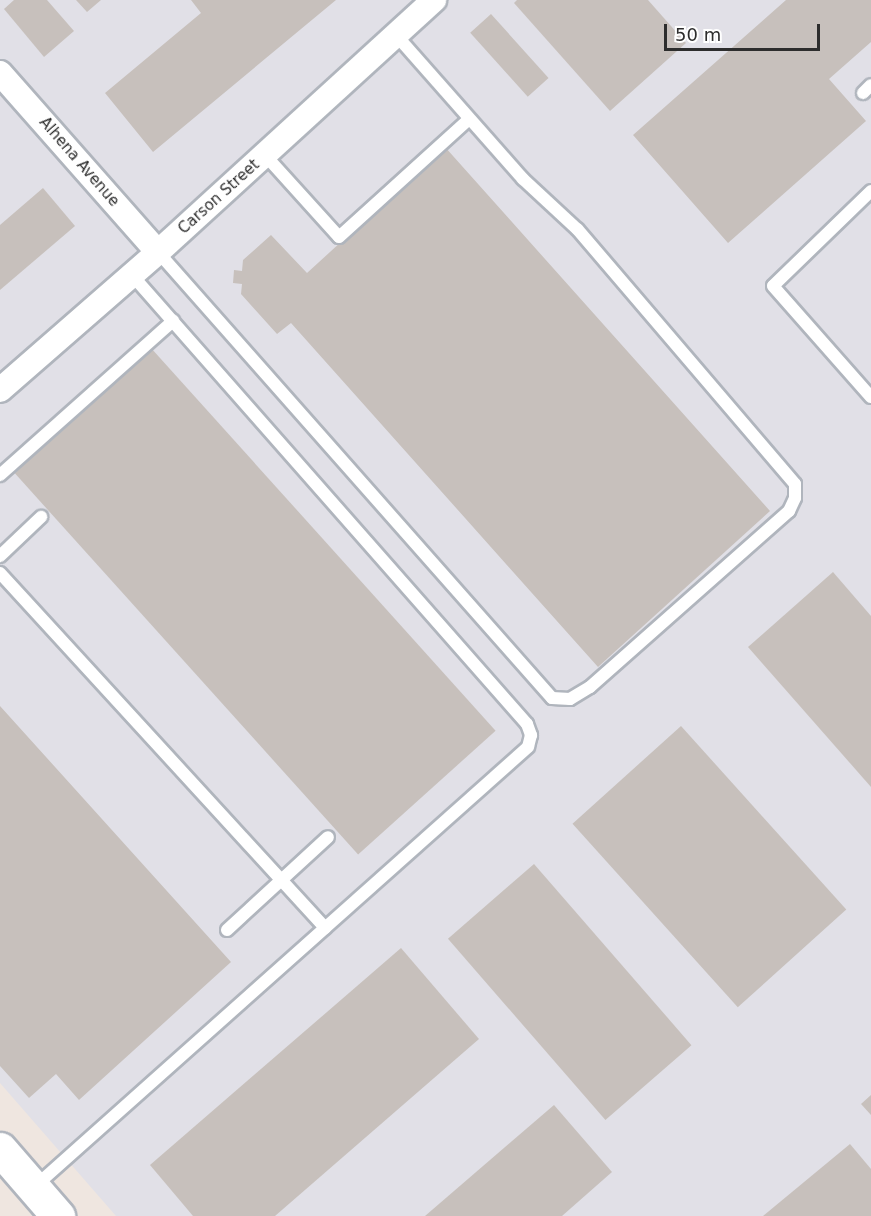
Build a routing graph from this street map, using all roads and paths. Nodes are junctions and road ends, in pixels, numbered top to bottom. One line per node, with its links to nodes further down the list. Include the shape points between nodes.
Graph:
1 (434, 0): 2 (street, Carson Street)
2 (396, 35): 4 (lane); 5 (street, Carson Street)
3 (0, 73): 7 (street, Alhena Avenue)
4 (468, 120): 5 (lane, via 339,237); 7 (lane, via 577,229 795,484 795,498 789,511 590,687 570,699 552,698)
5 (265, 155): 7 (street, Carson Street)
6 (871, 191): 11 (lane, via 773,286)
7 (158, 252): 8 (street, Carson Street)
8 (132, 275): 9 (lane); 10 (street, Carson Street)
9 (173, 321): 12 (lane); 18 (lane, via 527,724 531,735 528,747)
10 (0, 390)
11 (871, 397)
12 (0, 475)
13 (41, 517): 14 (lane)
14 (0, 556)
15 (0, 573): 17 (lane)
16 (328, 837): 17 (lane)
17 (281, 880): 18 (lane); 19 (lane)
18 (325, 928): 21 (lane)
19 (227, 930)
20 (1, 1153): 21 (main road)
21 (33, 1187): 22 (main road)
22 (58, 1216)

